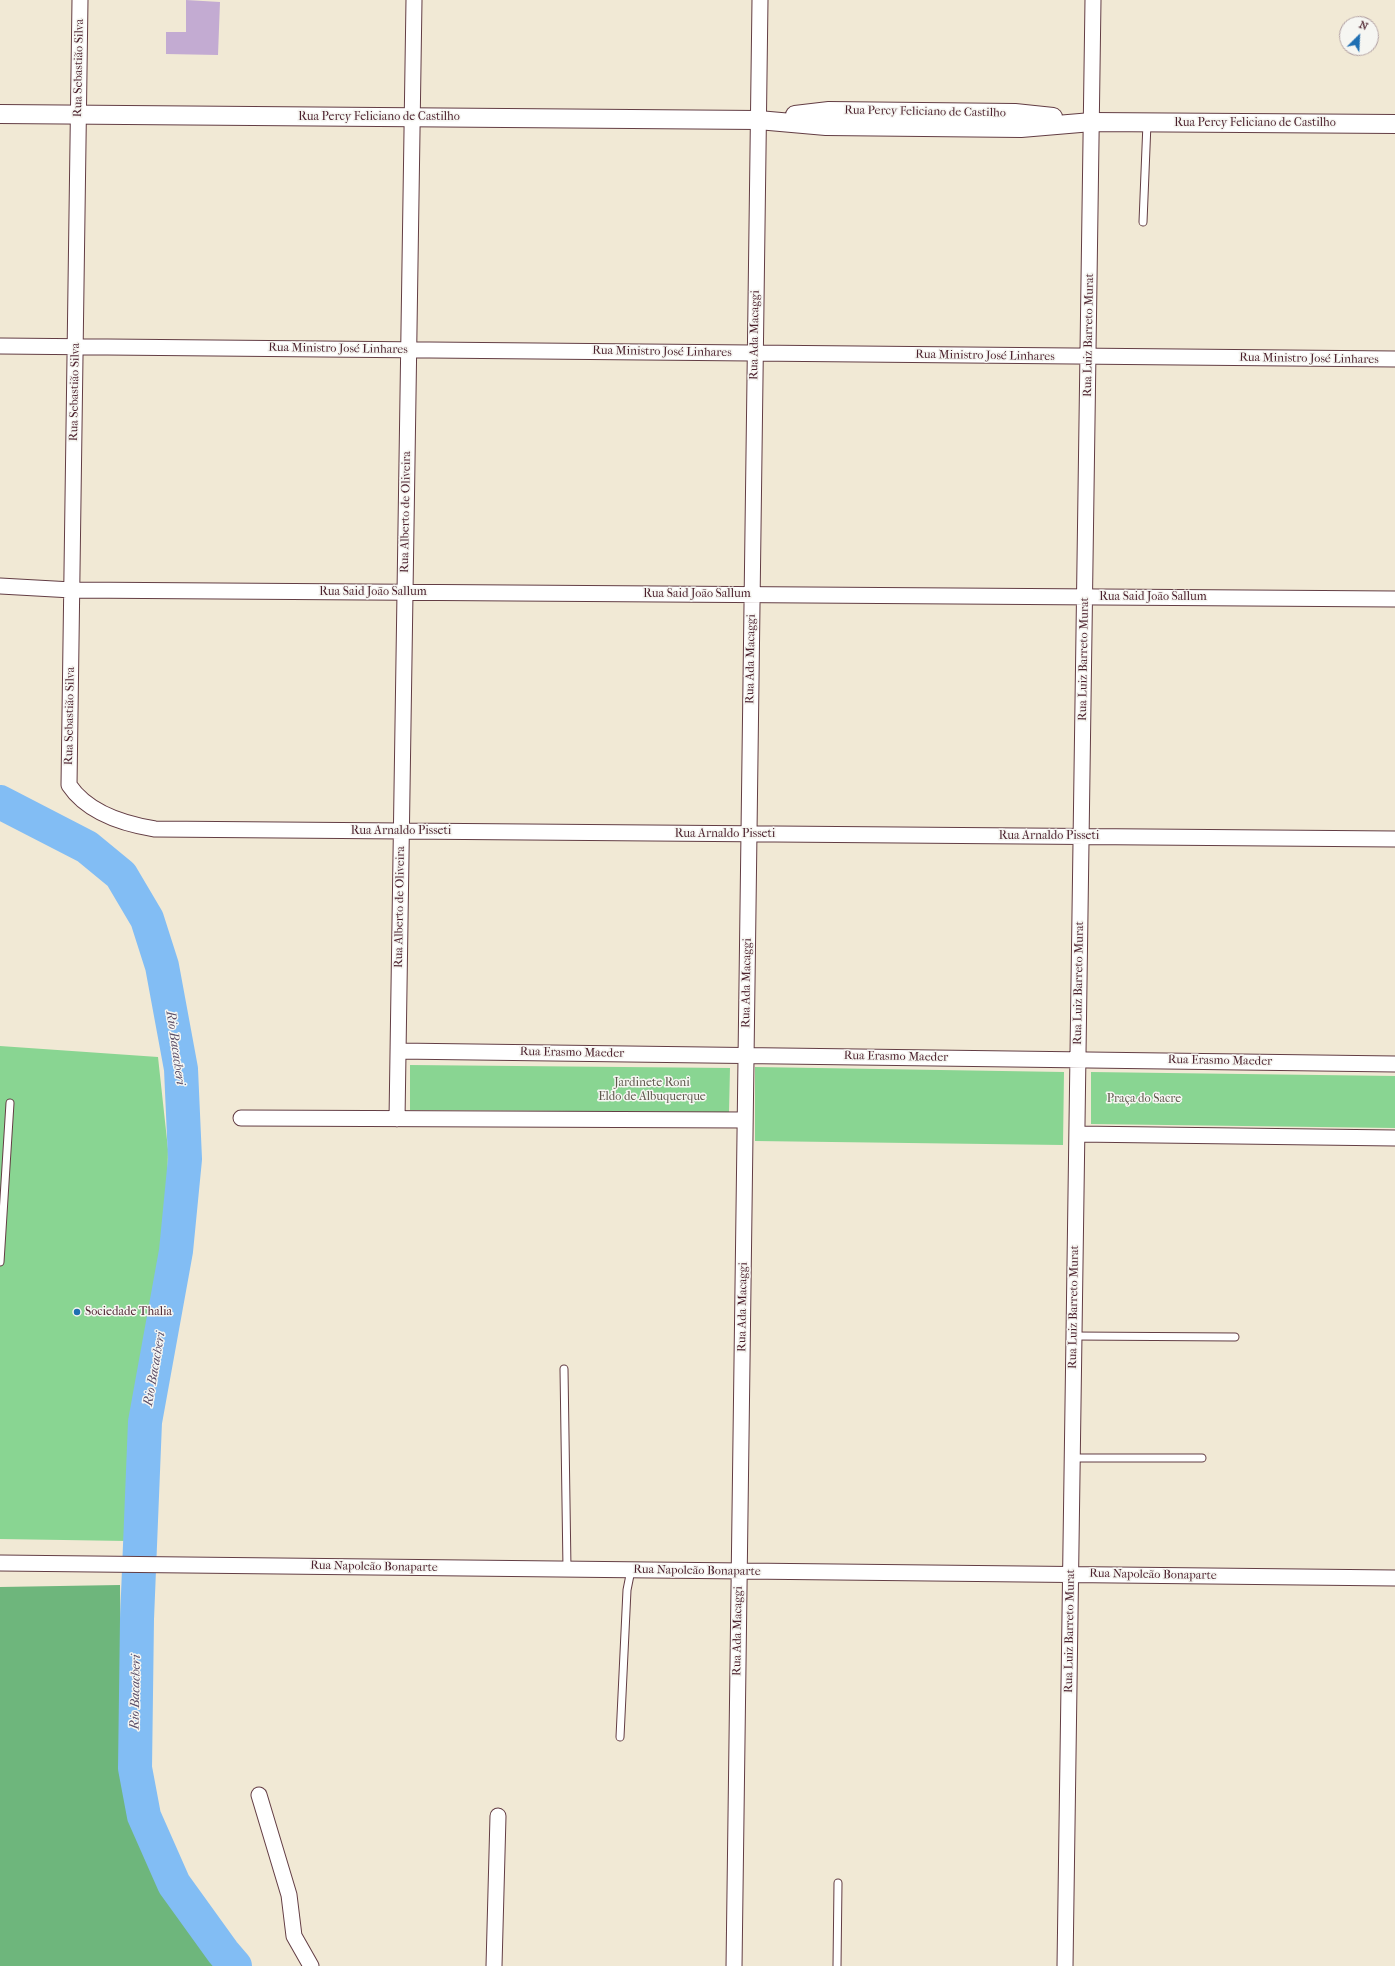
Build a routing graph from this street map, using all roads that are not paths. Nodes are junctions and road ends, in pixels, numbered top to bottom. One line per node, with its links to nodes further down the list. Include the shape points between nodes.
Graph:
1 (80, 0): 6 (street, Rua Sebastião Silva)
2 (414, 0): 7 (street, Rua Alberto de Oliveira)
3 (760, 0): 8 (street, Rua Ada Macaggi)
4 (1094, 0): 9 (street, Rua Luiz Barreto Murat)
5 (0, 114): 6 (street, Rua Percy Feliciano de Castilho)
6 (78, 114): 7 (street, Rua Percy Feliciano de Castilho); 14 (street, Rua Sebastião Silva)
7 (413, 117): 8 (street, Rua Percy Feliciano de Castilho); 15 (street, Rua Alberto de Oliveira)
8 (758, 120): 9 (street, Rua Percy Feliciano de Castilho, via 844,111 1015,113); 16 (street, Rua Ada Macaggi)
9 (1092, 122): 10 (street, Rua Percy Feliciano de Castilho); 17 (street, Rua Luiz Barreto Murat)
10 (1147, 122): 11 (street, Rua Percy Feliciano de Castilho); 12 (lane)
11 (1395, 124)
12 (1143, 222)
13 (0, 346): 14 (street, Rua Ministro José Linhares)
14 (75, 347): 15 (street, Rua Ministro José Linhares); 20 (street, Rua Sebastião Silva)
15 (409, 350): 16 (street, Rua Ministro José Linhares); 21 (street, Rua Alberto de Oliveira)
16 (755, 353): 17 (street, Rua Ministro José Linhares); 22 (street, Rua Ada Macaggi)
17 (1088, 356): 18 (street, Rua Ministro José Linhares); 23 (street, Rua Luiz Barreto Murat)
18 (1395, 360)
19 (0, 586): 20 (street, Rua Said João Sallum)
20 (72, 590): 21 (street, Rua Said João Sallum); 25 (street, Rua Sebastião Silva)
21 (405, 592): 22 (street, Rua Said João Sallum); 26 (street, Rua Alberto de Oliveira)
22 (752, 595): 23 (street, Rua Said João Sallum); 27 (street, Rua Ada Macaggi)
23 (1085, 597): 24 (street, Rua Said João Sallum); 28 (street, Rua Luiz Barreto Murat)
24 (1395, 599)
25 (69, 785): 26 (street, Rua Arnaldo Pisseti, via 76,796 105,814 123,822 155,829)
26 (401, 831): 27 (street, Rua Arnaldo Pisseti); 30 (street, Rua Alberto de Oliveira)
27 (749, 834): 28 (street, Rua Arnaldo Pisseti); 31 (street, Rua Ada Macaggi)
28 (1081, 836): 29 (street, Rua Arnaldo Pisseti); 32 (street, Rua Luiz Barreto Murat)
29 (1395, 839)
30 (398, 1051): 31 (street, Rua Erasmo Maeder); 36 (street, Rua Alberto de Oliveira)
31 (746, 1056): 32 (street, Rua Erasmo Maeder); 37 (street, Rua Ada Macaggi)
32 (1078, 1060): 33 (street, Rua Erasmo Maeder); 38 (street, Rua Luiz Barreto Murat)
33 (1395, 1064)
34 (10, 1103): 40 (lane)
35 (241, 1118): 36 (street)
36 (397, 1119): 37 (street)
37 (745, 1120): 49 (street, Rua Ada Macaggi)
38 (1077, 1134): 39 (street); 41 (street, Rua Luiz Barreto Murat)
39 (1395, 1138)
40 (0, 1262)
41 (1074, 1336): 42 (lane); 44 (street, Rua Luiz Barreto Murat)
42 (1235, 1337)
43 (564, 1369): 47 (lane)
44 (1072, 1458): 45 (lane); 50 (street, Rua Luiz Barreto Murat)
45 (1202, 1458)
46 (0, 1563): 47 (street, Rua Napoleão Bonaparte)
47 (567, 1569): 48 (street, Rua Napoleão Bonaparte)
48 (631, 1570): 49 (street, Rua Napoleão Bonaparte); 52 (lane)
49 (739, 1571): 50 (street, Rua Napoleão Bonaparte); 58 (street, Rua Ada Macaggi)
50 (1070, 1574): 51 (street, Rua Napoleão Bonaparte); 60 (street, Rua Luiz Barreto Murat)
51 (1395, 1578)
52 (620, 1737)
53 (259, 1795): 56 (street, via 289,1895 294,1936)
54 (498, 1816): 57 (street)
55 (838, 1883): 59 (lane)
56 (311, 1966)
57 (494, 1966)
58 (734, 1966)
59 (837, 1966)
60 (1065, 1966)

